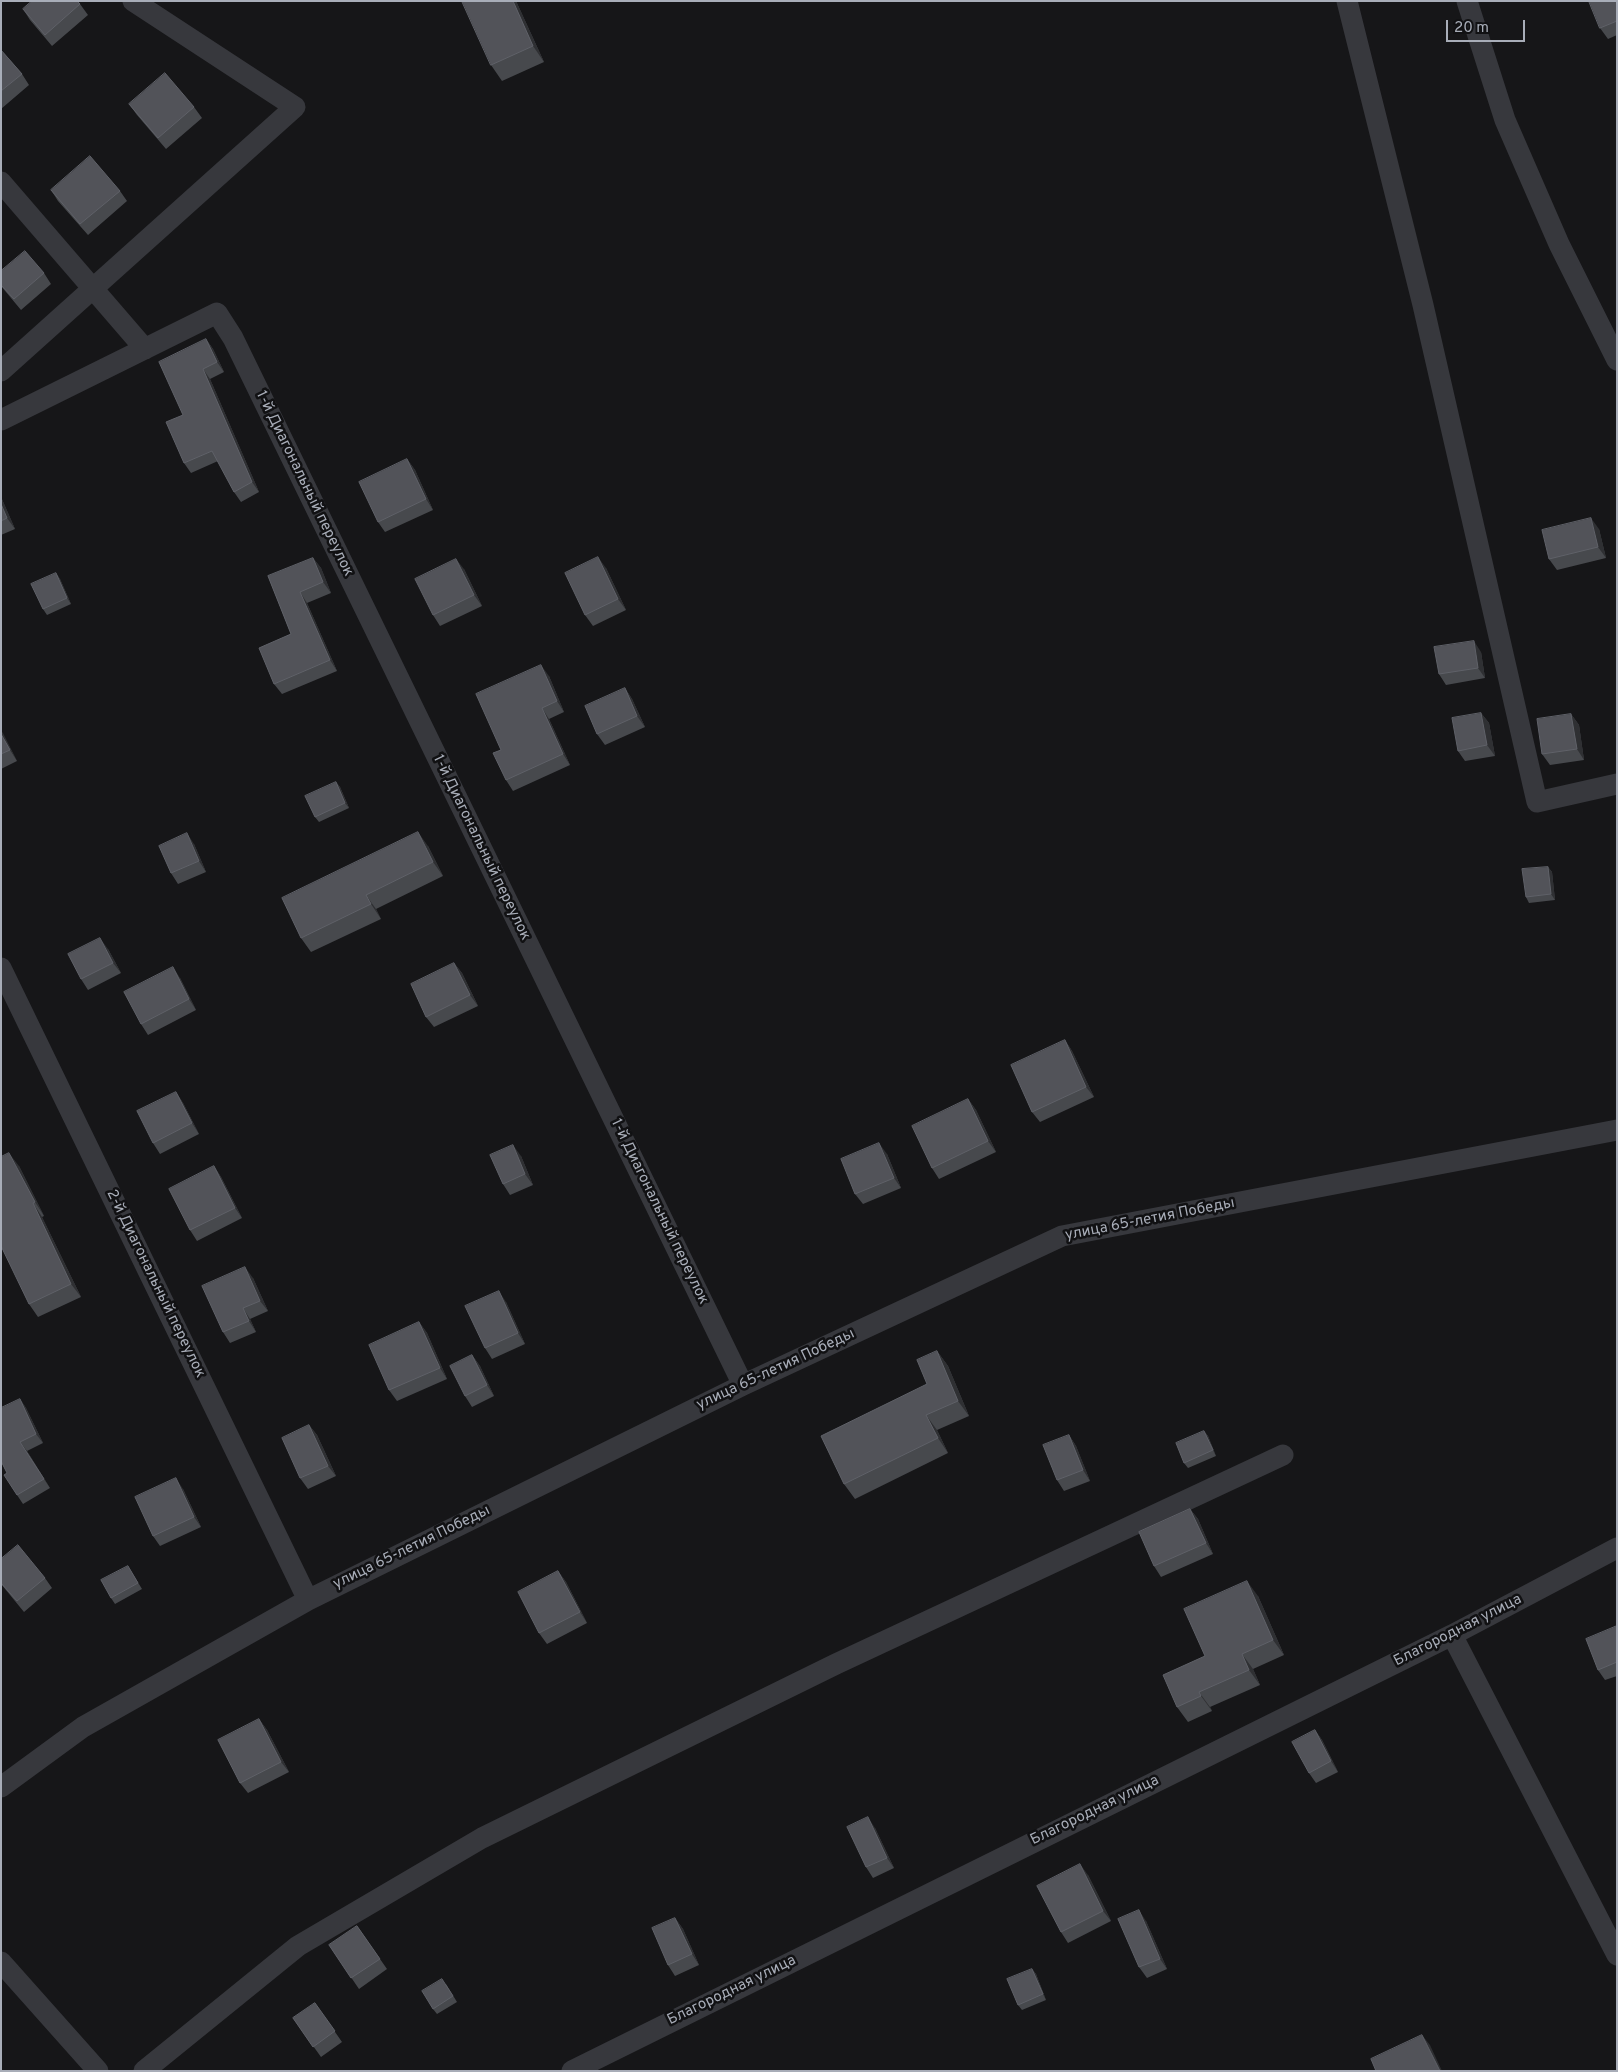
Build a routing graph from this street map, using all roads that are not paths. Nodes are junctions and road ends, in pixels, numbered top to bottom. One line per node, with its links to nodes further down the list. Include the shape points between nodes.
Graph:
1 (133, 1): 5 (street, via 295,107)
2 (1347, 1): 10 (street, via 1423,305 1537,802)
3 (1467, 1): 7 (street, via 1505,120 1559,244)
4 (1, 182): 5 (street)
5 (93, 288): 6 (street); 8 (street)
6 (145, 349): 9 (street); 13 (street, 1-й Диагональный переулок, via 217,313 237,346)
7 (1617, 360)
8 (1, 371)
9 (1, 420)
10 (1617, 784)
11 (1, 968): 16 (street, 2-й Диагональный переулок)
12 (1617, 1130): 13 (street, улица 65-летия Победы, via 1062,1236)
13 (743, 1384): 16 (street, улица 65-летия Победы)
14 (1283, 1454): 22 (street, via 836,1664 482,1838 298,1946)
15 (1617, 1548): 17 (street, Благородная улица)
16 (308, 1600): 18 (street, улица 65-летия Победы, via 82,1727)
17 (1452, 1634): 19 (street); 23 (street, Благородная улица)
18 (1, 1787)
19 (1617, 1955)
20 (1, 1962): 21 (street)
21 (98, 2071)
22 (144, 2071)
23 (572, 2071)

